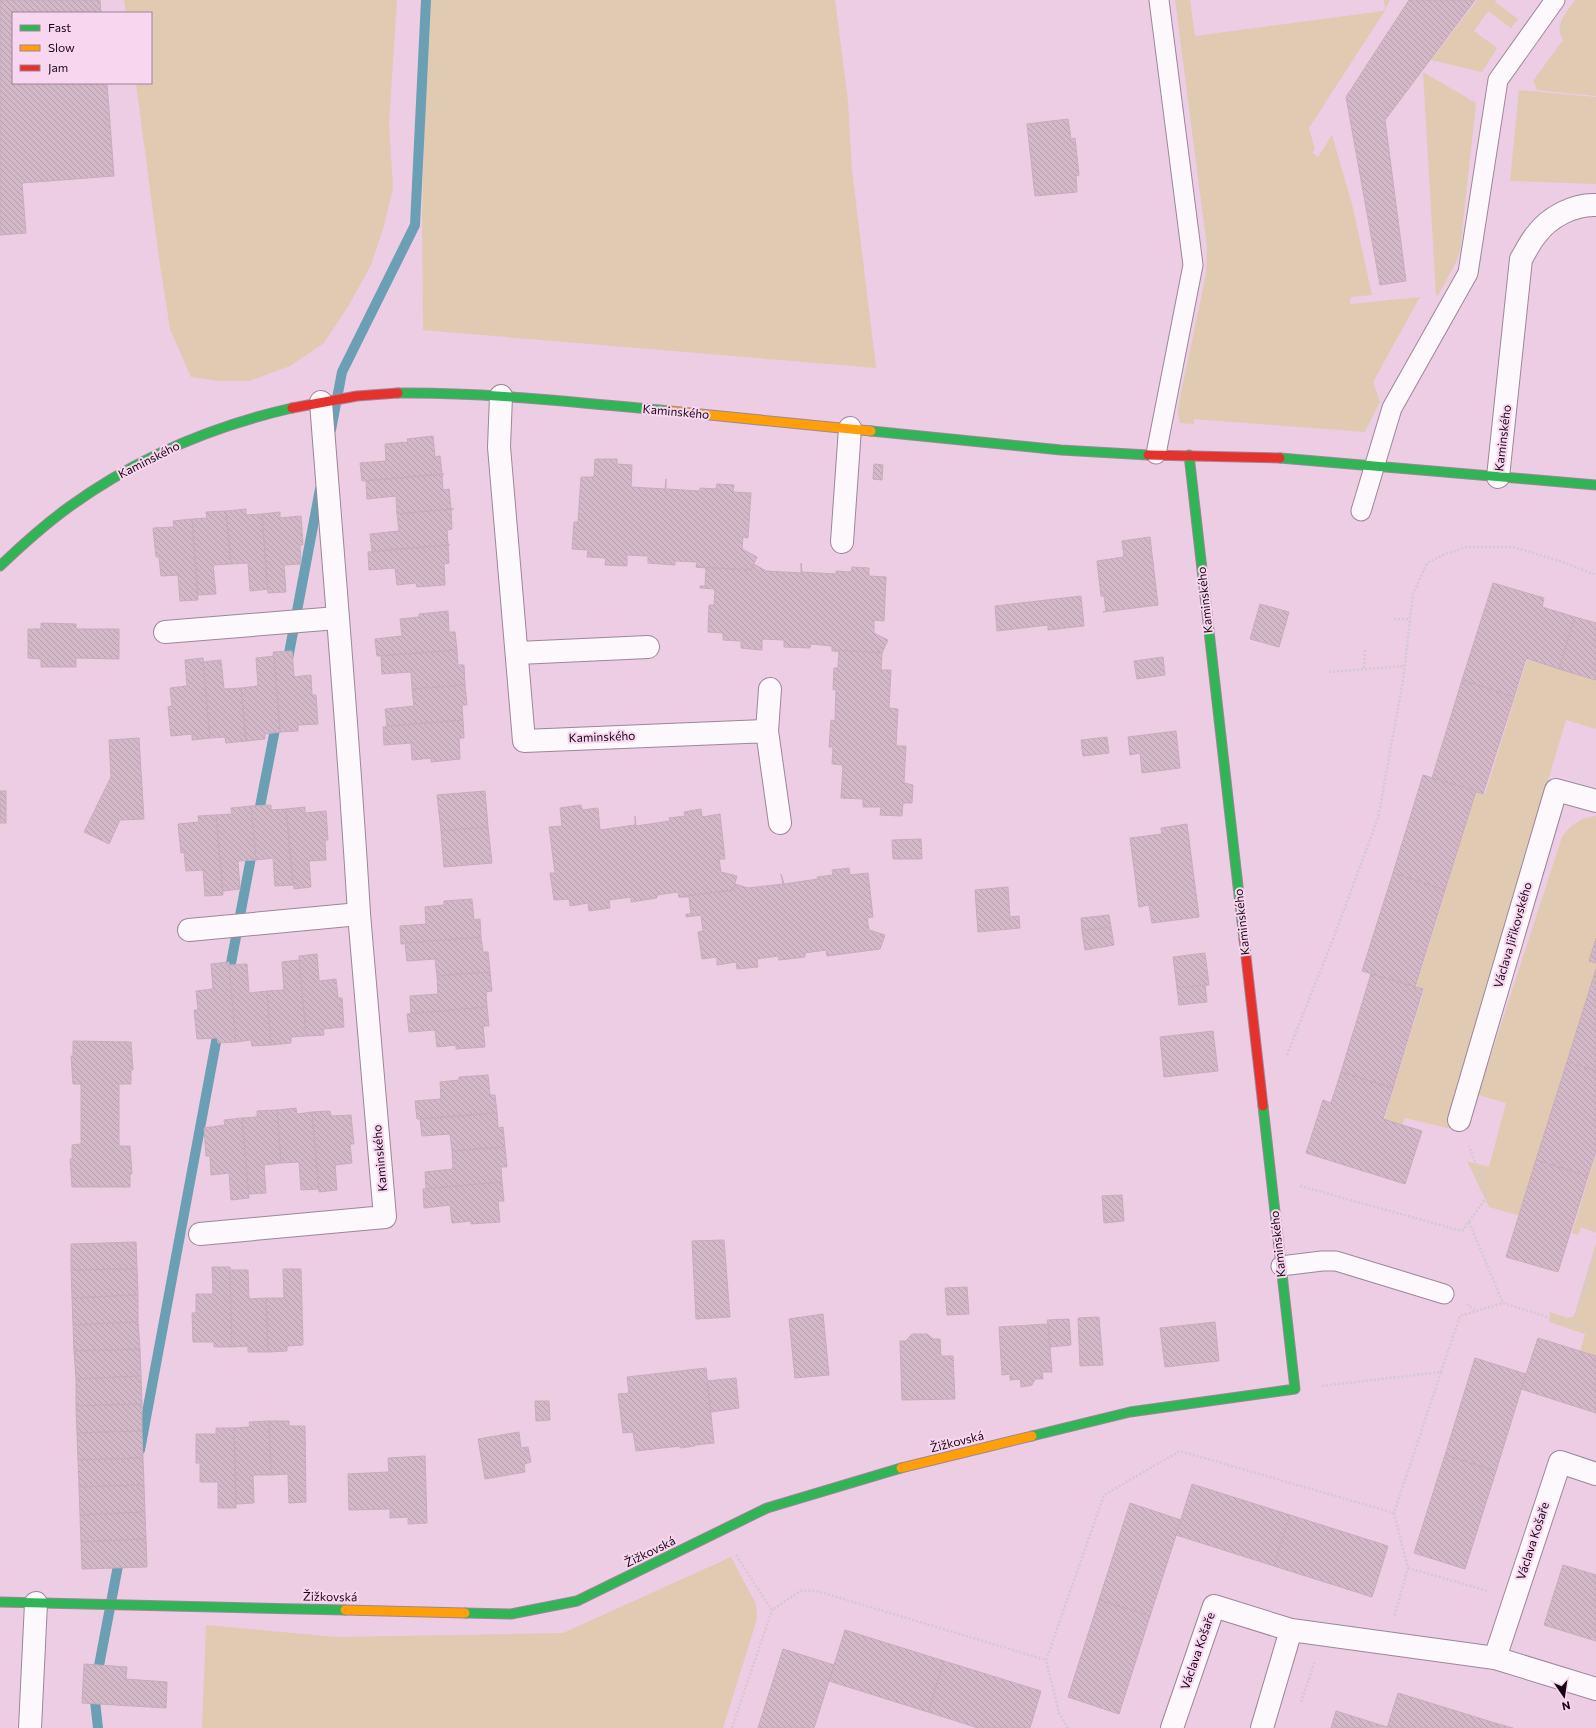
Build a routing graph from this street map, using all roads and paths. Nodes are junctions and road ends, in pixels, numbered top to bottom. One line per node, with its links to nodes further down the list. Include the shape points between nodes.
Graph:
1 (1159, 0): 7 (lane, via 1193,265)
2 (1555, 0): 9 (lane, via 1498,80 1468,273 1392,408)
3 (1596, 205): 10 (street, Kaminského, via 1584,204 1555,217 1536,234 1521,260)
4 (501, 396): 5 (street, Kaminského, via 380,395); 6 (street, Kaminského); 22 (street, Kaminského, via 499,447)
5 (321, 402): 14 (street, Kaminského, via 254,418 165,450 83,497 49,522); 16 (street, Kaminského)
6 (850, 428): 7 (street, Kaminského, via 1060,450); 13 (street)
7 (1156, 454): 8 (street, Kaminského)
8 (1189, 455): 9 (street, Kaminského, via 1264,457); 34 (street, Kaminského)
9 (1374, 466): 10 (street, Kaminského); 12 (lane)
10 (1498, 477): 11 (street)
11 (1596, 485)
12 (1361, 511)
13 (842, 542)
14 (0, 566)
15 (1596, 575): 18 (path, via 1513,547 1467,547 1444,554 1427,563 1412,594)
16 (337, 618): 19 (street); 30 (street, Kaminského, via 350,763)
17 (1394, 619): 18 (path)
18 (1410, 619): 23 (path)
19 (165, 632)
20 (648, 647): 22 (street)
21 (1366, 650): 24 (path)
22 (518, 653): 27 (street, Kaminského, via 524,741)
23 (1405, 666): 24 (path); 32 (path, via 1378,818)
24 (1364, 668): 25 (path)
25 (1329, 672)
26 (770, 690): 27 (street)
27 (767, 731): 29 (street)
28 (1596, 801): 33 (street, Václava Jiřikovského, via 1556,790)
29 (780, 822)
30 (359, 914): 31 (street); 36 (street, Kaminského, via 385,1217)
31 (190, 930)
32 (1284, 1062)
33 (1459, 1120): 35 (path, via 1488,1195)
34 (1271, 1178): 35 (path, via 1462,1231); 38 (street, Kaminského)
35 (1468, 1222): 40 (path)
36 (200, 1234)
37 (1596, 1252): 41 (path)
38 (1281, 1266): 39 (lane, via 1336,1261); 44 (street, Kaminského)
39 (1444, 1294)
40 (1504, 1303): 41 (path); 43 (path, via 1460,1316)
41 (1573, 1325): 42 (path)
42 (1596, 1331)
43 (1441, 1372): 44 (path); 46 (path)
44 (1295, 1389): 47 (street, Žižkovská, via 1130,1412 910,1466 767,1508)
45 (1596, 1474): 49 (street, Václava Košaře, via 1560,1462)
46 (1394, 1513): 48 (path); 57 (path, via 1180,1451 1104,1495)
47 (721, 1530): 51 (street, Žižkovská, via 577,1601 511,1614); 52 (path)
48 (1408, 1568): 49 (path); 55 (path)
49 (1514, 1598): 56 (street, Václava Košaře)
50 (0, 1602): 51 (street, Žižkovská)
51 (36, 1603): 60 (street)
52 (772, 1610): 57 (path, via 800,1592 817,1592); 61 (path)
53 (1291, 1630): 54 (street, Václava Košaře); 63 (street, Václava Košaře, via 1214,1606); 64 (street)
54 (1324, 1634): 55 (street, Václava Košaře); 59 (path)
55 (1388, 1643): 56 (street, Václava Košaře)
56 (1495, 1658): 58 (street, Václava Košaře)
57 (1046, 1660): 62 (path, via 1059,1713)
58 (1596, 1689)
59 (1300, 1706)
60 (30, 1728)
61 (732, 1728)
62 (1068, 1728)
63 (1172, 1728)
64 (1262, 1728)

